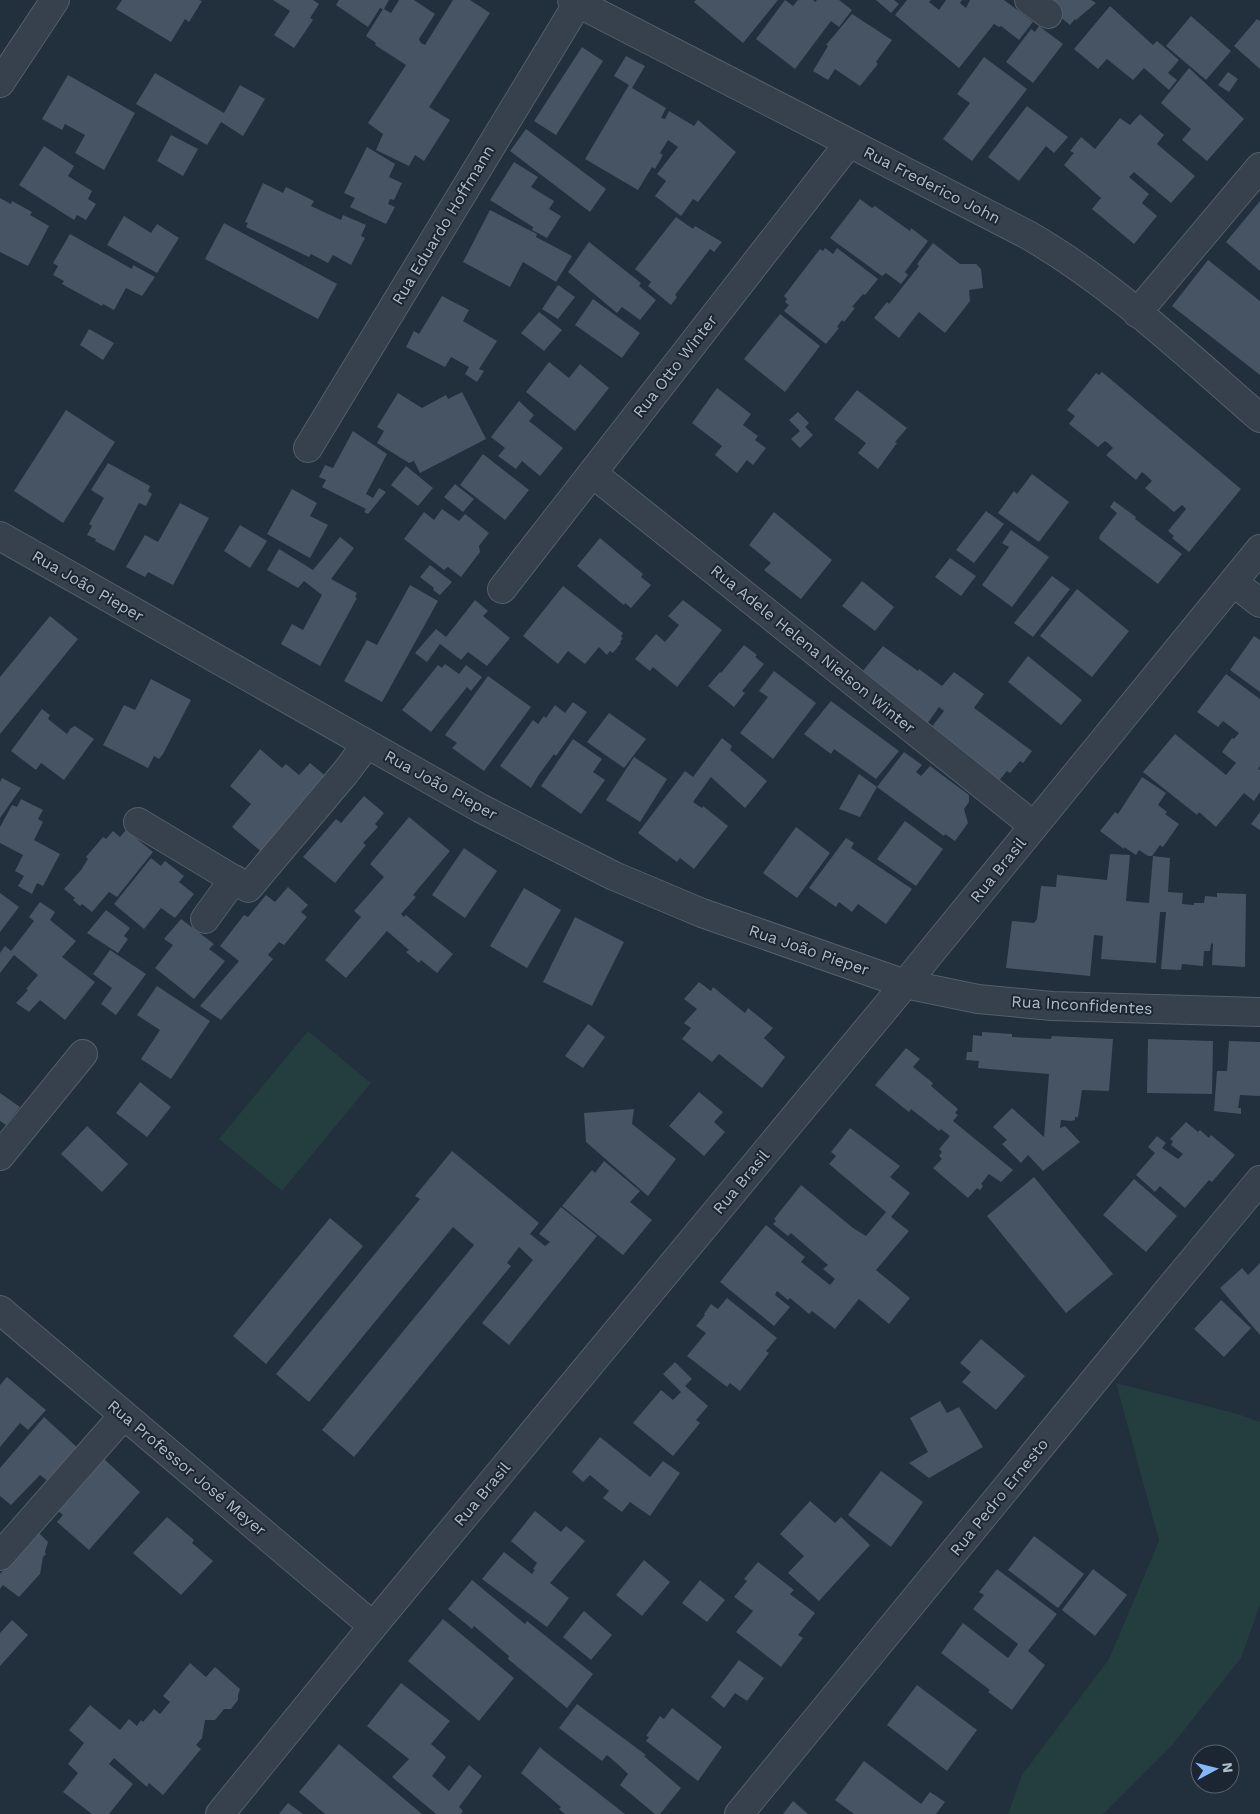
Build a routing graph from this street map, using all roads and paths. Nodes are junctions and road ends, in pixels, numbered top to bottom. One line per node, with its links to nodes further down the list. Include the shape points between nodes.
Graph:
1 (55, 0): 3 (street)
2 (575, 2): 4 (street, Rua Frederico John); 8 (street, Rua Eduardo Hoffmann)
3 (0, 83)
4 (849, 143): 6 (street, Rua Frederico John, via 1047,246); 9 (street, Rua Otto Winter)
5 (1260, 168): 6 (street)
6 (1137, 313): 7 (street, Rua Frederico John)
7 (1260, 418)
8 (308, 448)
9 (592, 473): 13 (street, Rua Otto Winter); 17 (street, Rua Adele Helena Nielson Winter)
10 (0, 536): 15 (street, Rua João Pieper)
11 (1260, 549): 12 (street, Rua Brasil)
12 (1233, 582): 14 (street); 17 (street, Rua Brasil)
13 (502, 590)
14 (1260, 602)
15 (367, 744): 18 (street, via 248,888); 20 (street, Rua João Pieper, via 480,808 614,876 702,913)
16 (138, 822): 18 (street)
17 (1034, 826): 20 (street, Rua Brasil)
18 (234, 879): 19 (street)
19 (205, 919)
20 (905, 984): 21 (street, Rua Inconfidentes, via 978,999 1043,1005); 28 (street, Rua Brasil)
21 (1260, 1012)
22 (83, 1054): 23 (street)
23 (0, 1156)
24 (1260, 1180): 30 (street, Rua Pedro Ernesto)
25 (0, 1310): 26 (street, Rua Professor José Meyer)
26 (124, 1415): 27 (street); 28 (street, Rua Professor José Meyer)
27 (0, 1556)
28 (373, 1626): 29 (street, Rua Brasil)
29 (220, 1814)
30 (739, 1814)

